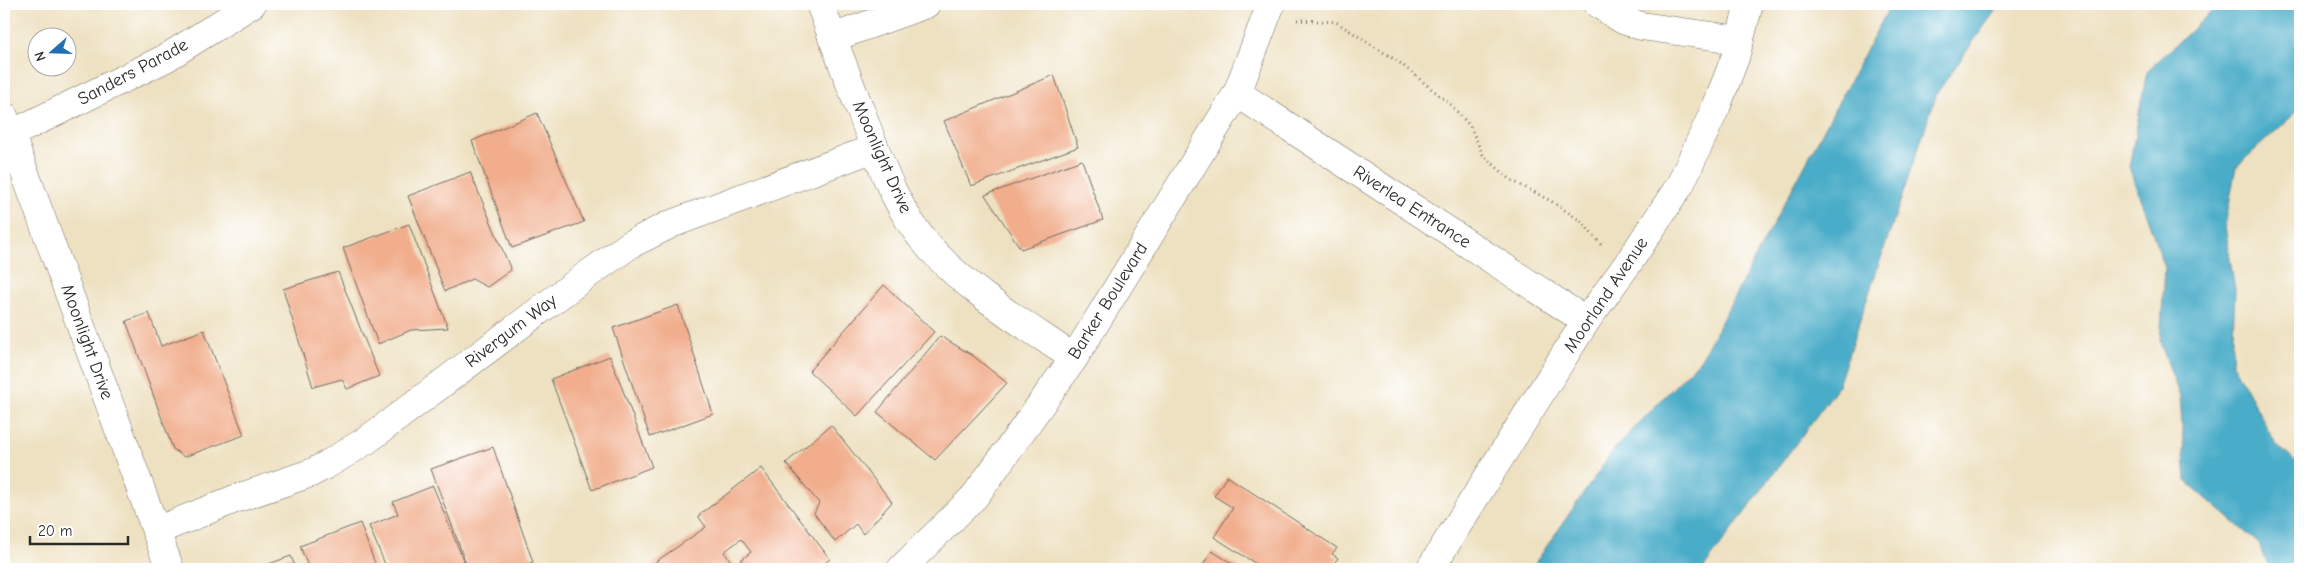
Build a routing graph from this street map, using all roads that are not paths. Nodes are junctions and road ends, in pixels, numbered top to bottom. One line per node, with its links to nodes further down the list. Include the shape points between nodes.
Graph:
1 (252, 4): 10 (street, Sanders Parade, via 166,58)
2 (820, 4): 7 (street, Moonlight Drive)
3 (926, 4): 7 (street)
4 (1598, 4): 8 (street, via 1623,20 1641,26)
5 (1748, 4): 8 (street, Moorland Avenue)
6 (1269, 11): 9 (street, Barker Boulevard)
7 (832, 38): 11 (street, Moonlight Drive)
8 (1740, 40): 12 (street, Moorland Avenue, via 1717,105 1680,185 1630,262)
9 (1237, 93): 12 (street, Riverlea Entrance); 13 (street, Barker Boulevard)
10 (7, 125): 14 (street, Moonlight Drive)
11 (875, 148): 13 (street, Moonlight Drive, via 894,194 929,247 1000,308); 14 (street, Rivergum Way, via 671,224 647,236 584,277 367,440 328,464)
12 (1586, 321): 17 (street, Moorland Avenue)
13 (1074, 358): 16 (street, Barker Boulevard, via 975,496)
14 (156, 531): 15 (street, Moonlight Drive)
15 (170, 569)
16 (901, 569)
17 (1430, 569)

